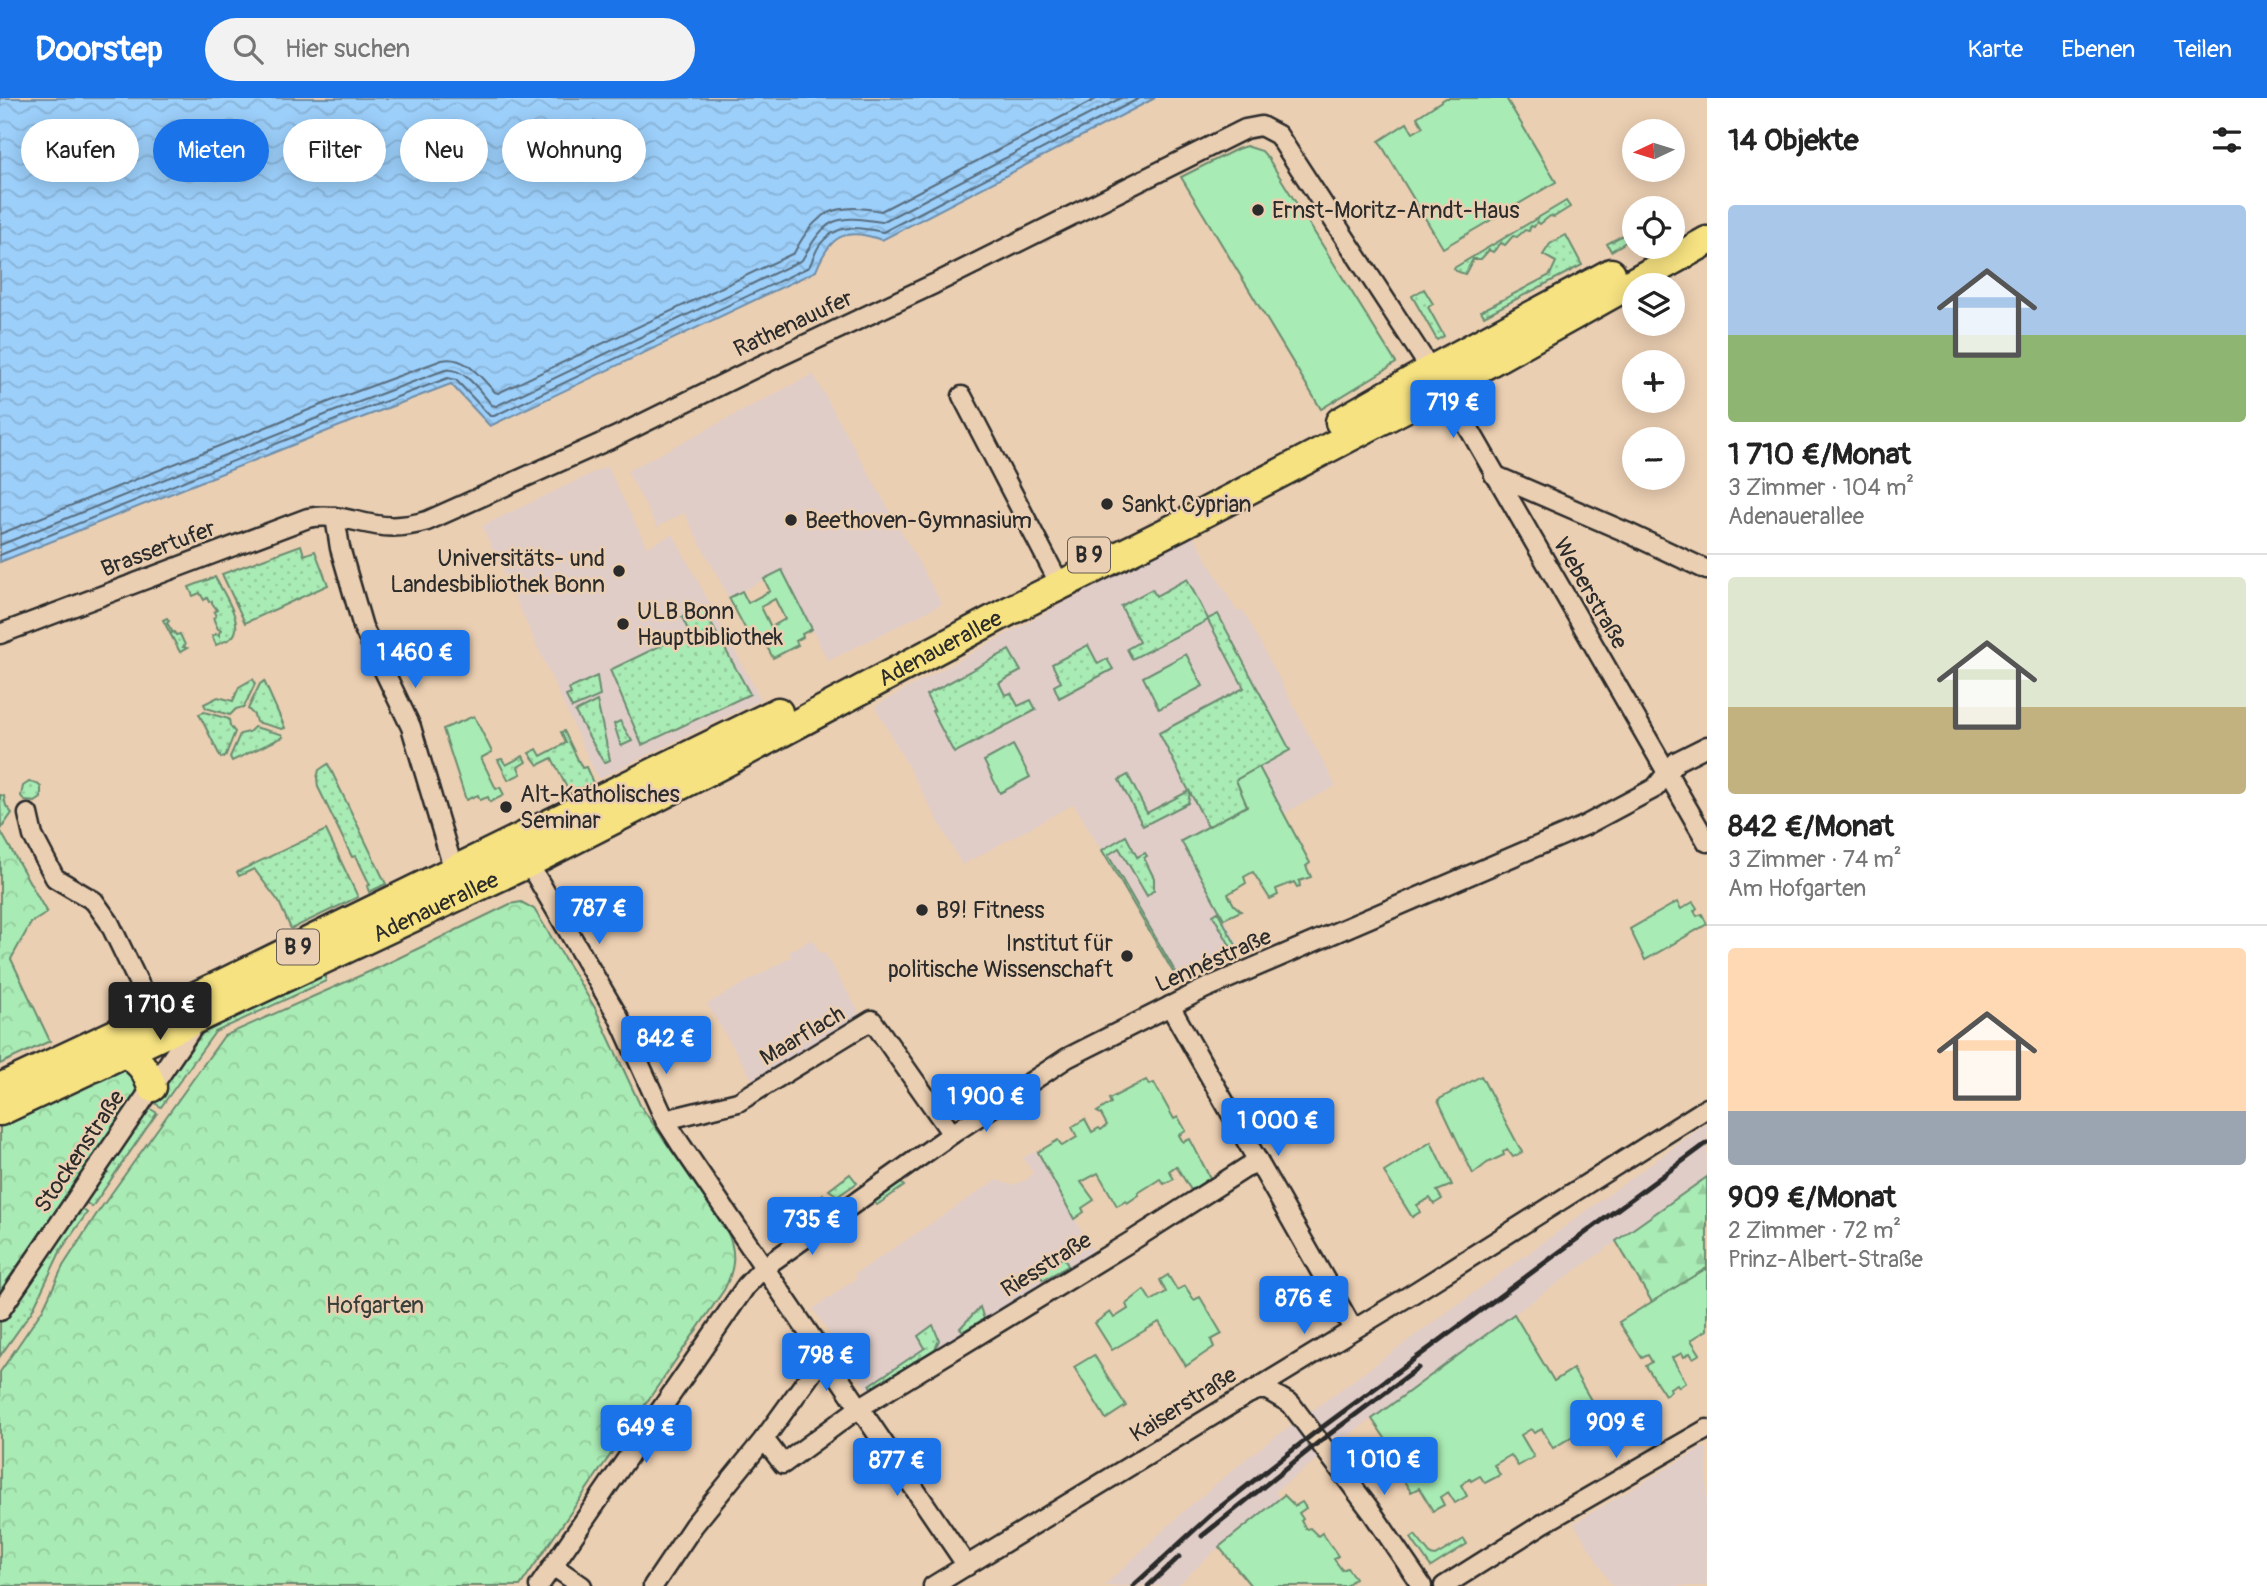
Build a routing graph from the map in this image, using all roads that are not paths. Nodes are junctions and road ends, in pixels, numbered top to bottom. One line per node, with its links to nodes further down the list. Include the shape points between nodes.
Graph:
1 (1261, 126): 6 (street, Weberstraße, via 1278,135); 9 (street, Rathenauufer, via 1245,129 934,284 476,500 412,525 386,526)
2 (1707, 221): 3 (main road)
3 (1685, 233)
4 (1707, 241): 6 (main road, Adenauerallee / B 9)
5 (1640, 259): 6 (main road, Adenauerallee / B 9)
6 (1438, 378): 8 (street, Weberstraße); 11 (main road, Adenauerallee / B 9); 17 (main road, Adenauerallee / B 9, via 1179,526 722,764)
7 (962, 396): 11 (street)
8 (1494, 475): 10 (street); 14 (street, Weberstraße)
9 (335, 517): 12 (street, Brassertufer, via 308,518); 18 (street, via 363,627 411,727)
10 (1707, 570)
11 (1054, 573): 17 (main road, Adenauerallee / B 9, via 730,736)
12 (0, 634)
13 (1707, 746): 14 (street, Lennéstraße, via 1677,761)
14 (1667, 774): 16 (street, Weberstraße); 20 (street, Lennéstraße, via 1655,788 1584,826)
15 (28, 814): 22 (street, via 33,836 55,878 94,901 102,911)
16 (1707, 842)
17 (522, 852): 18 (main road, Adenauerallee / B 9); 21 (main road, Adenauerallee / B 9); 28 (street, via 618,1016)
18 (453, 871): 19 (main road, Adenauerallee / B 9)
19 (224, 983): 21 (main road); 22 (main road, Adenauerallee / B 9)
20 (1170, 1006): 29 (street, Lennéstraße, via 1067,1058); 30 (street)
21 (199, 1018): 22 (main road, Adenauerallee / B 9); 24 (street, Stockenstraße)
22 (159, 1024): 23 (main road, Adenauerallee / B 9); 25 (main road, Adenauerallee / B 9)
23 (123, 1052): 24 (main road, via 145,1068); 27 (main road, Adenauerallee / B 9)
24 (152, 1087): 32 (street, Stockenstraße)
25 (0, 1088)
26 (1707, 1108): 33 (street, Kaiserstraße)
27 (0, 1111)
28 (665, 1120): 29 (street, Maarflach, via 738,1102 872,1020); 31 (street)
29 (951, 1134): 31 (street, Lennéstraße)
30 (1258, 1160): 33 (street); 36 (street, Riesstraße)
31 (763, 1268): 34 (street); 39 (street, Lennéstraße, via 746,1286)
32 (0, 1311)
33 (1353, 1329): 35 (street, Kaiserstraße)
34 (824, 1356): 36 (street); 38 (street)
35 (1244, 1396): 40 (street, Kaiserstraße); 45 (street, via 1267,1390 1291,1404)
36 (859, 1408): 38 (street, Riesstraße, via 783,1464); 40 (street)
37 (1707, 1429): 46 (street)
38 (764, 1439): 43 (street, via 694,1525)
39 (553, 1566): 41 (street, Lennéstraße); 42 (street)
40 (967, 1566): 44 (street, Kaiserstraße)
41 (539, 1586)
42 (582, 1586)
43 (653, 1586)
44 (933, 1586)
45 (1422, 1586)
46 (1444, 1586)

